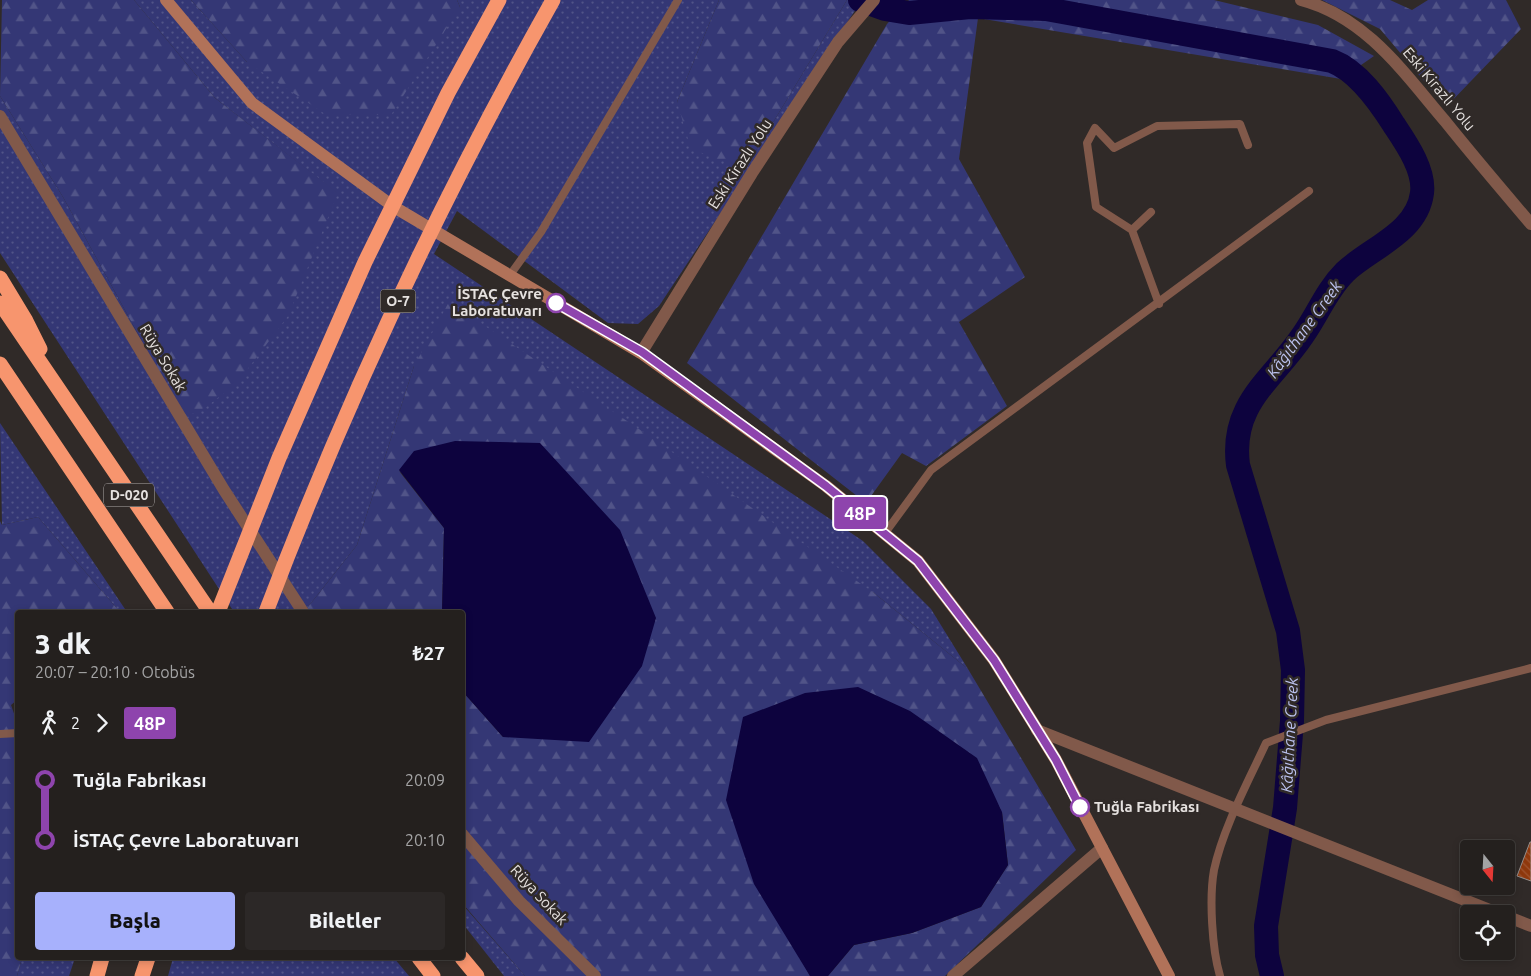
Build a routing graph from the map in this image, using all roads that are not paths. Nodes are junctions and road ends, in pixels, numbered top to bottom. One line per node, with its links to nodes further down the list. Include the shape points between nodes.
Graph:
1 (166, 0): 13 (main road, via 252,103 394,208)
2 (499, 0): 23 (highway, via 448,93 365,262 279,458)
3 (552, 0): 24 (highway, O-7, via 487,119 402,292 346,415)
4 (678, 0): 13 (lane, via 541,232)
5 (874, 0): 17 (street, Eski Kirazlı Yolu, via 838,42 752,173)
6 (1301, 0): 11 (street, Eski Kirazlı Yolu, via 1318,4 1347,19 1386,52)
7 (0, 116): 25 (street, Rüya Sokak, via 224,490)
8 (1248, 146): 12 (lane, via 1240,124 1157,126 1114,148 1095,128 1087,143 1096,207)
9 (1309, 191): 16 (lane)
10 (1150, 212): 12 (lane)
11 (1531, 224)
12 (1132, 230): 16 (lane)
13 (510, 275): 17 (main road)
14 (0, 278): 19 (highway, via 26,321)
15 (0, 303): 19 (highway, D-020)
16 (1159, 304): 20 (lane, via 931,470)
17 (642, 352): 20 (main road)
18 (0, 364): 21 (highway, D-020)
19 (50, 377): 22 (highway, D-020)
20 (885, 532): 27 (main road, via 918,561 988,652)
21 (166, 610)
22 (209, 610)
23 (219, 610)
24 (267, 610)
25 (301, 610)
26 (1531, 668): 30 (lane, via 1326,720 1266,743)
27 (1037, 730): 30 (street); 32 (main road)
28 (15, 733): 29 (lane)
29 (0, 734)
30 (1235, 808): 33 (street); 47 (lane, via 1214,870 1212,928)
31 (465, 838): 44 (street, Rüya Sokak, via 519,901)
32 (1102, 848): 45 (street); 46 (main road)
33 (1477, 905)
34 (1515, 920): 35 (street)
35 (1531, 926)
36 (101, 960): 40 (highway)
37 (147, 960): 41 (highway)
38 (421, 960): 42 (highway)
39 (464, 960): 43 (highway)
40 (97, 976)
41 (142, 976)
42 (433, 976)
43 (477, 976)
44 (595, 976)
45 (953, 976)
46 (1169, 976)
47 (1220, 976)

